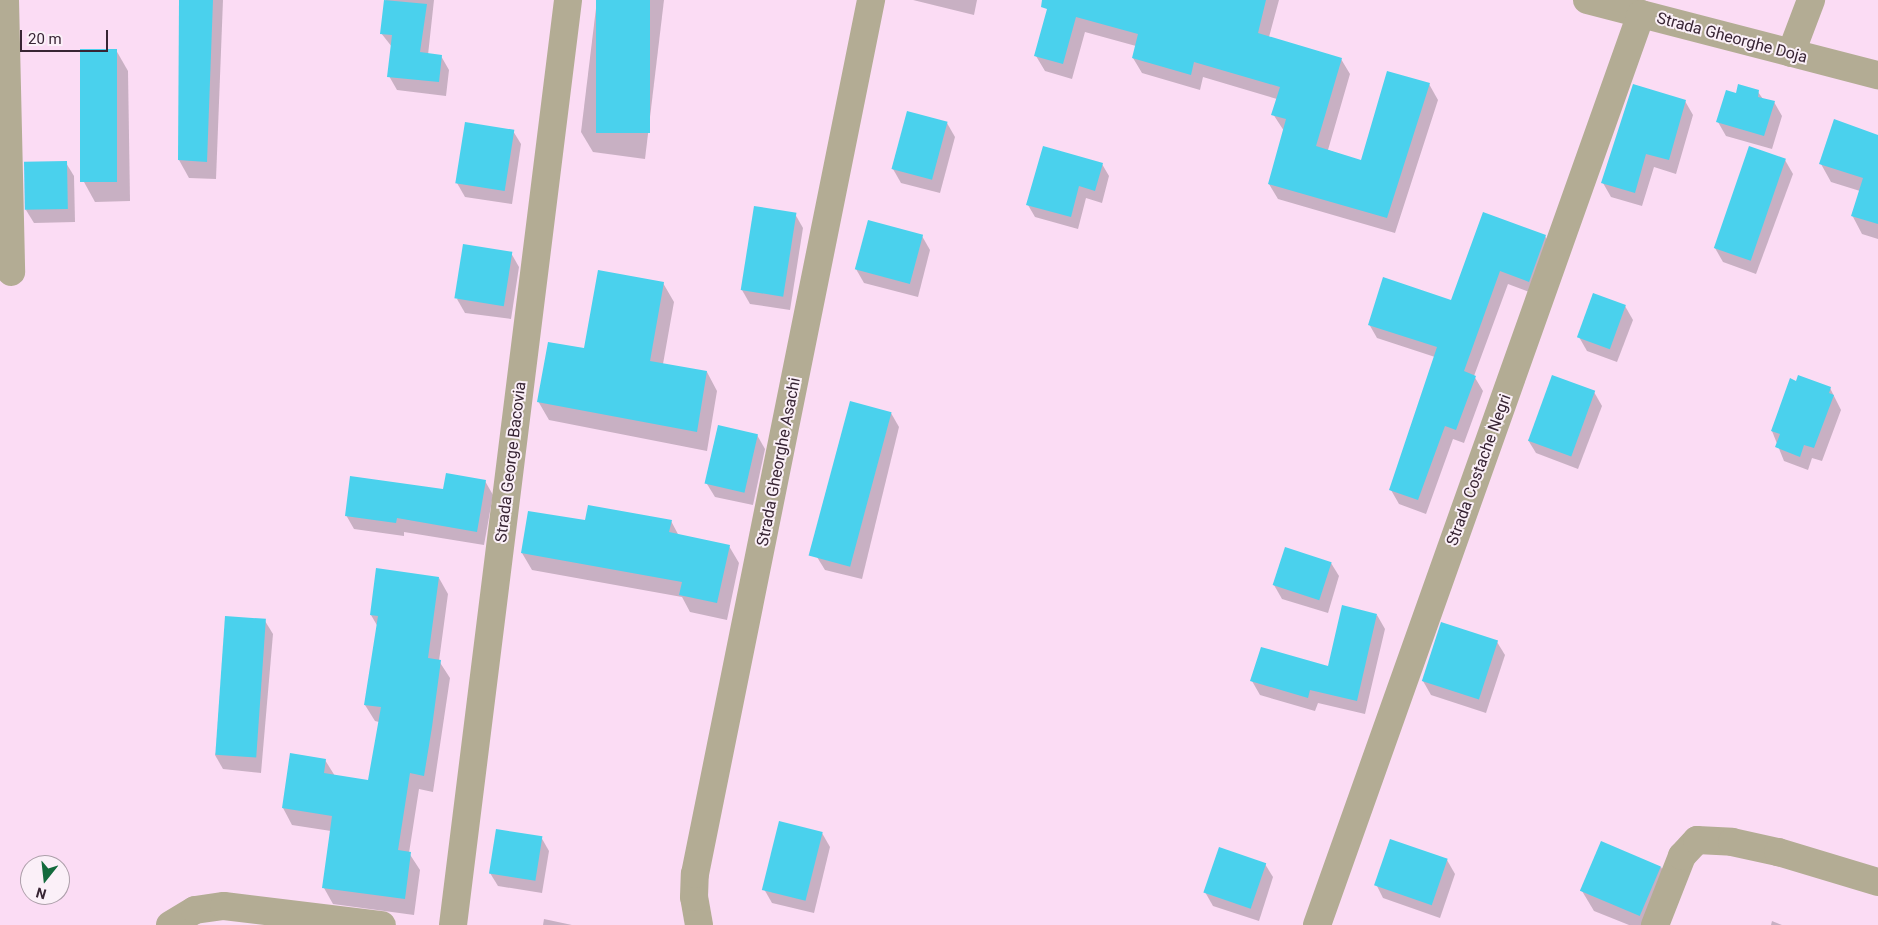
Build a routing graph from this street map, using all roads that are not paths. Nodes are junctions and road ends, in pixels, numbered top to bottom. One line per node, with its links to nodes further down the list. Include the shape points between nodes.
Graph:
1 (5, 0): 9 (street)
2 (568, 0): 13 (street, Strada George Bacovia)
3 (870, 0): 14 (street, Strada Gheorghe Asachi, via 695,874 694,897)
4 (1587, 0): 6 (street, Strada Gheorghe Doja)
5 (1811, 0): 7 (street)
6 (1641, 14): 7 (street, Strada Gheorghe Doja); 15 (street, Strada Costache Negri)
7 (1791, 53): 8 (street, Strada Gheorghe Doja)
8 (1878, 75)
9 (11, 272)
10 (1878, 882): 16 (street, via 1778,852 1732,842 1698,840 1682,856)
11 (170, 925): 12 (street, via 195,910 224,906)
12 (382, 925)
13 (453, 925)
14 (699, 925)
15 (1317, 925)
16 (1655, 925)

